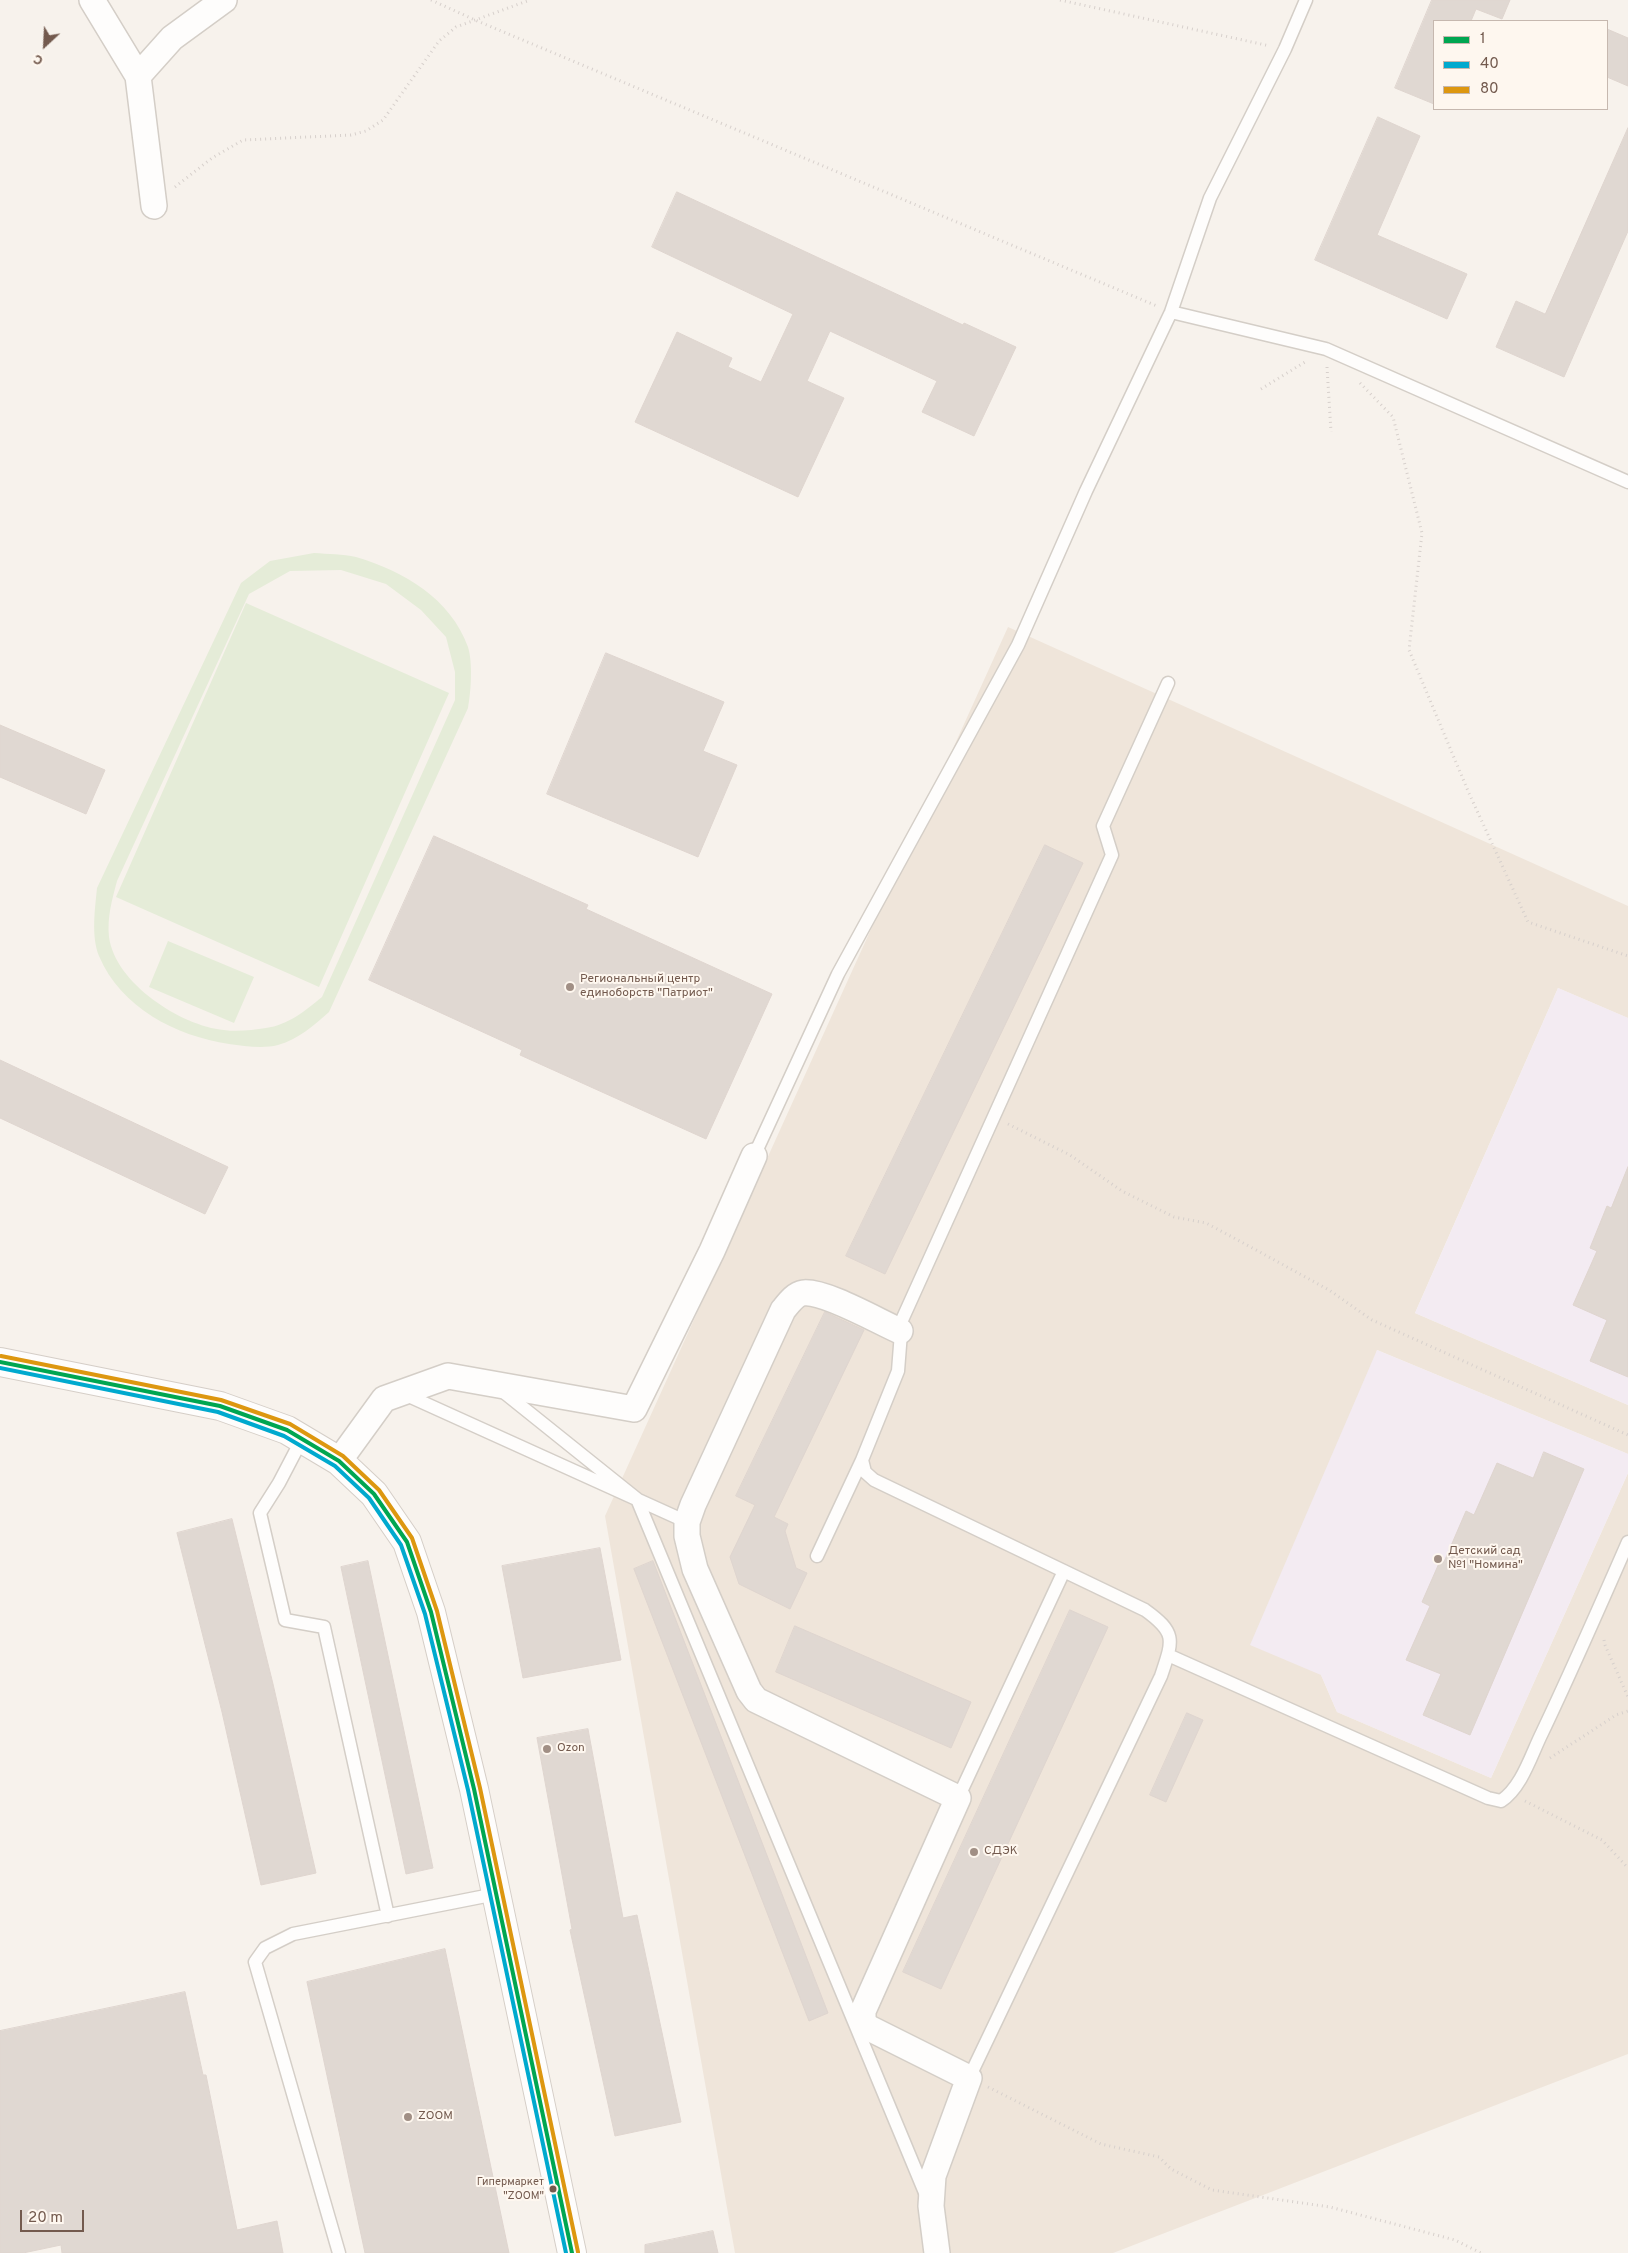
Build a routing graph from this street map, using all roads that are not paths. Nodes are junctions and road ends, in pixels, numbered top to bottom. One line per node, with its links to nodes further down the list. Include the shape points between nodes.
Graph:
1 (92, 0): 4 (street)
2 (224, 0): 4 (street, via 172,38)
3 (1306, 0): 6 (lane, via 1285,50 1210,198)
4 (138, 76): 5 (street)
5 (154, 206)
6 (1171, 312): 7 (lane, via 1326,350); 9 (lane, via 1086,491 1018,645 838,974)
7 (1628, 482)
8 (1168, 683): 10 (lane, via 1103,826 1112,855 902,1320)
9 (754, 1156): 12 (street, via 712,1251 634,1409)
10 (900, 1331): 15 (lane, via 898,1371); 18 (street, via 819,1294 802,1293 793,1298 783,1310)
11 (0, 1362): 14 (street, via 220,1406 287,1430)
12 (493, 1383): 13 (street, via 448,1376); 17 (lane)
13 (401, 1393): 16 (street, via 384,1399); 17 (lane)
14 (302, 1439): 16 (street); 25 (lane, via 260,1513 285,1620 324,1627)
15 (862, 1460): 20 (lane); 21 (lane, via 865,1472 874,1480)
16 (339, 1461): 24 (street, via 374,1494 407,1542 431,1612)
17 (637, 1499): 18 (lane); 27 (lane)
18 (687, 1522): 23 (street, via 695,1569 749,1691 756,1700)
19 (1628, 1542): 22 (lane, via 1523,1772 1511,1794 1501,1801 1488,1798)
20 (817, 1556)
21 (1064, 1571): 22 (lane, via 1145,1610 1162,1623 1170,1635); 23 (lane)
22 (1168, 1654): 26 (lane, via 1161,1676)
23 (958, 1798): 26 (street, via 866,2002 863,2020 867,2027)
24 (496, 1894): 25 (lane); 29 (street)
25 (388, 1916): 28 (lane, via 293,1934 265,1948 255,1962)
26 (969, 2078): 27 (street, via 933,2176)
27 (931, 2206): 30 (street)
28 (339, 2253)
29 (572, 2253)
30 (937, 2253)

